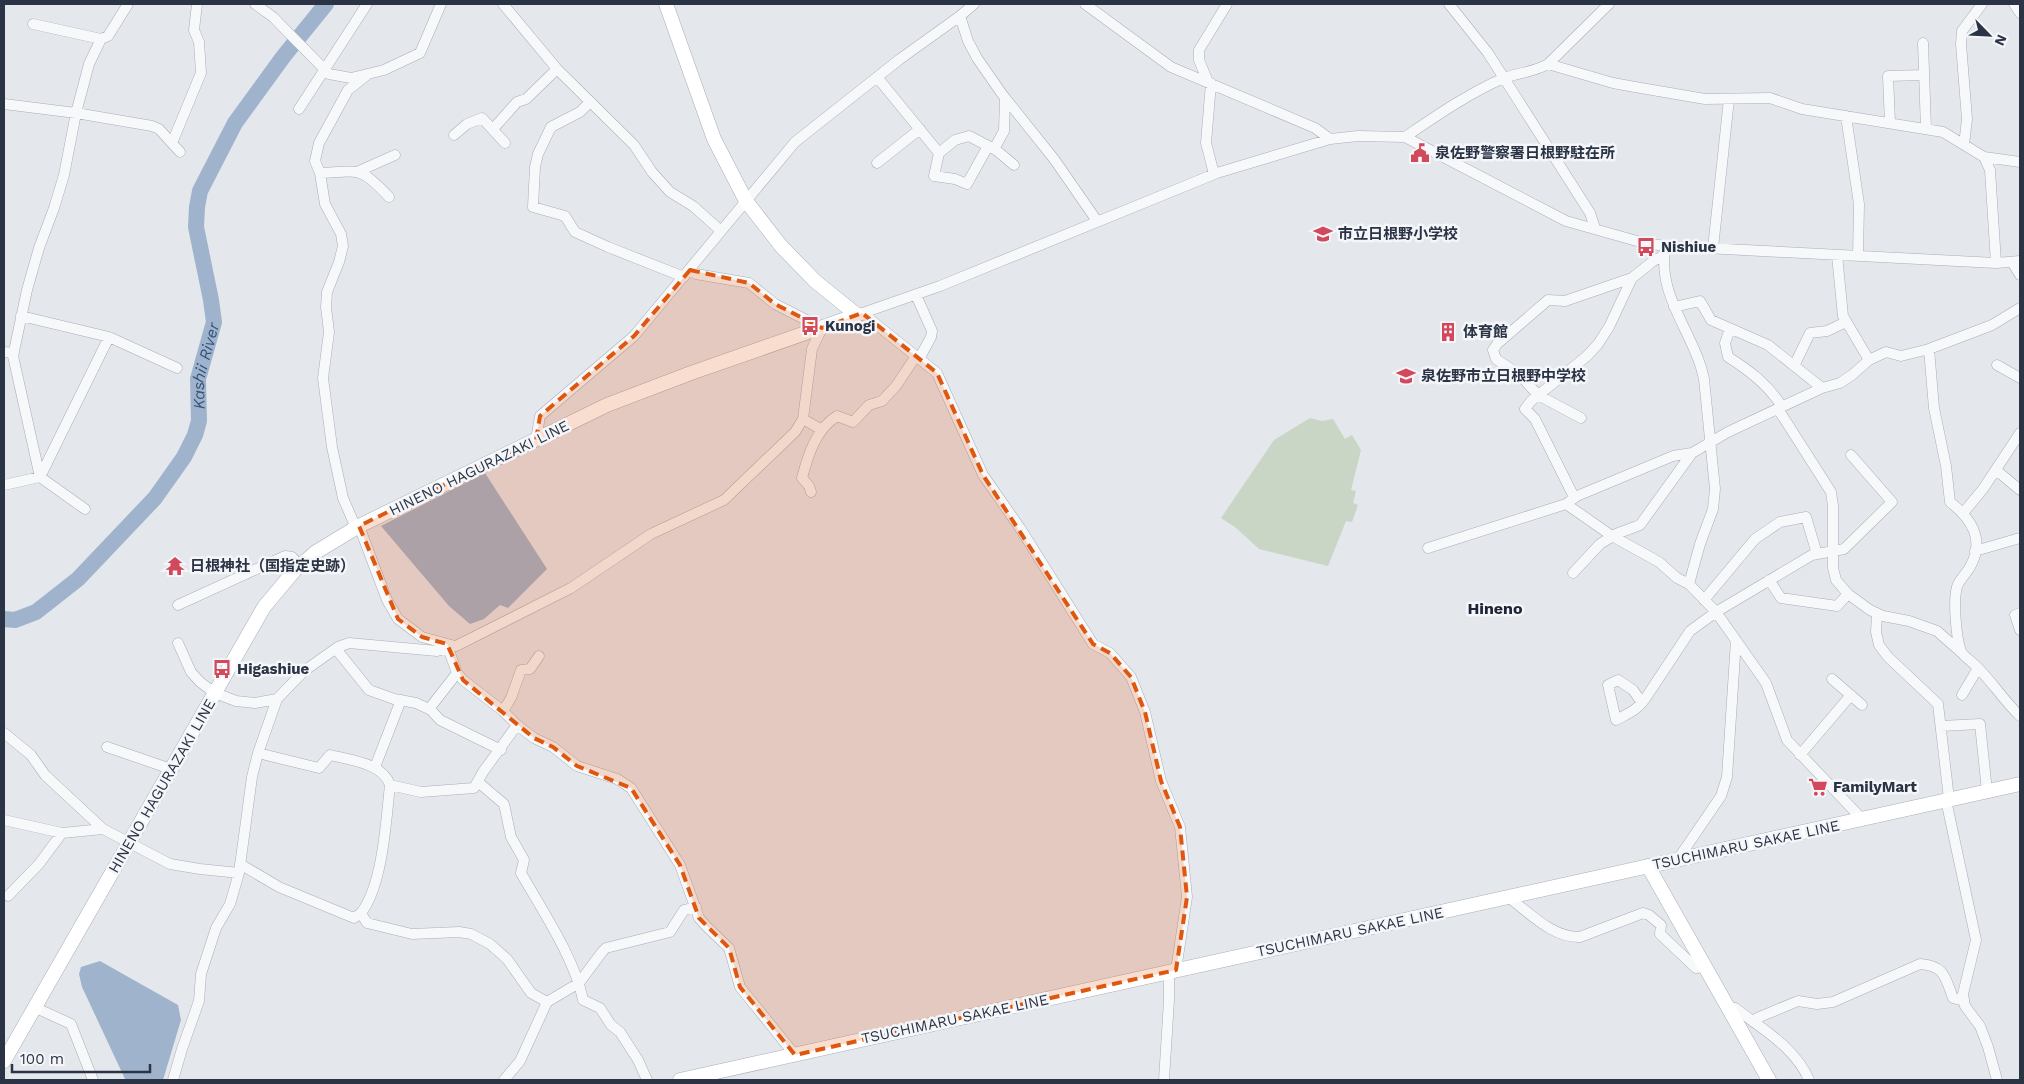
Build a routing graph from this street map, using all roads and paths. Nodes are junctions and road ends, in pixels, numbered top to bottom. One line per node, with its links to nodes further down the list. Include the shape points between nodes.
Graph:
1 (128, 4): 19 (street, via 108,36)
2 (196, 4): 43 (street, via 194,30 199,42 201,73)
3 (255, 4): 15 (street)
4 (366, 4): 22 (street)
5 (441, 4): 24 (street, via 420,53)
6 (504, 4): 23 (street)
7 (666, 4): 58 (main road, via 714,140)
8 (974, 4): 17 (street)
9 (1085, 4): 28 (street, via 1171,66)
10 (1227, 4): 28 (street, via 1199,50 1199,60)
11 (1449, 4): 27 (street)
12 (1609, 4): 21 (street)
13 (1982, 4): 45 (street, via 1962,32 1967,120)
14 (2014, 4): 16 (street)
15 (269, 8): 22 (street)
16 (2020, 13)
17 (960, 16): 26 (street); 30 (street, via 968,41)
18 (33, 24): 19 (street)
19 (101, 39): 34 (street, via 89,64)
20 (1923, 43): 25 (street)
21 (1548, 64): 27 (street); 29 (street, via 1621,84 1705,99)
22 (324, 69): 24 (street, via 329,74 351,78); 33 (street)
23 (557, 69): 31 (street); 37 (street, via 526,99 517,102)
24 (367, 75): 55 (street, via 348,90 319,143 315,161)
25 (1924, 75): 36 (street, via 1888,76); 39 (street)
26 (877, 77): 38 (street); 58 (street, via 795,142)
27 (1504, 78): 41 (street, via 1450,107); 60 (street, via 1590,213)
28 (1209, 83): 42 (street, via 1315,128); 56 (street, via 1206,143)
29 (1729, 98): 35 (street, via 1770,98 1802,109); 62 (street)
30 (1005, 99): 46 (street, via 1004,131); 59 (street, via 1054,159)
31 (590, 102): 61 (street, via 634,145 670,192 694,206); 68 (street, via 580,112 551,127 535,167 533,207 565,216 575,232 608,247)
32 (4, 104): 34 (street)
33 (299, 108)
34 (76, 113): 43 (street, via 152,126); 75 (street, via 64,175 39,248)
35 (1846, 116): 36 (street); 65 (street, via 1859,204)
36 (1890, 124): 39 (street)
37 (493, 128): 40 (street, via 482,118 467,124); 44 (street)
38 (920, 129): 48 (street); 52 (street)
39 (1926, 130): 45 (street, via 1942,132)
40 (454, 135)
41 (1405, 137): 42 (street); 60 (street, via 1566,221)
42 (1330, 139): 56 (street)
43 (172, 143): 47 (street)
44 (505, 143)
45 (1964, 145): 50 (street)
46 (991, 147): 48 (street, via 969,136 955,140); 48 (street, via 967,184 955,178 934,176); 53 (street)
47 (180, 152)
48 (939, 153)
49 (395, 155): 54 (street)
50 (1984, 157): 51 (street); 67 (street, via 1990,170)
51 (2020, 162)
52 (878, 163)
53 (1014, 165)
54 (359, 171): 55 (street); 57 (street, via 371,177)
55 (320, 172): 107 (street, via 325,204 341,234 342,246 327,292 329,332 323,378 332,447 342,489)
56 (1214, 174): 59 (street)
57 (389, 197)
58 (746, 201): 61 (street); 74 (main road, via 815,281)
59 (1097, 222): 71 (street)
60 (1595, 228): 63 (street)
61 (721, 231): 68 (street)
62 (1713, 248): 63 (street); 64 (street)
63 (1665, 250): 70 (street); 72 (street, via 1670,298)
64 (1837, 255): 65 (street); 76 (street, via 1842,316)
65 (1858, 256): 67 (street)
66 (2016, 261): 67 (street); 69 (street)
67 (1996, 263)
68 (687, 273): 77 (street, via 749,283 775,304); 95 (street, via 634,336 540,416)
69 (2020, 275)
70 (1632, 278): 89 (street, via 1598,344); 89 (street, via 1565,302 1548,300 1496,344 1493,350 1496,358 1520,375)
71 (916, 295): 74 (street); 82 (street, via 932,331)
72 (1674, 307): 78 (street, via 1700,301 1711,320); 96 (street, via 1701,365)
73 (2020, 308): 80 (street, via 1992,324)
74 (860, 314): 77 (main road, HINENO HAGURAZAKI LINE); 82 (street)
75 (22, 316): 79 (street); 81 (street)
76 (1846, 322): 83 (street); 85 (street, via 1827,331 1810,334)
77 (822, 328): 92 (street, via 812,349); 95 (main road, HINENO HAGURAZAKI LINE, via 608,405)
78 (1730, 329): 85 (street, via 1768,345); 90 (street, via 1725,343 1728,357 1761,381)
79 (109, 337): 86 (street); 100 (street)
80 (1929, 349): 83 (street, via 1901,356 1886,352); 106 (street, via 1934,408 1950,502)
81 (9, 352): 100 (street)
82 (918, 358): 93 (street, via 882,401 869,405 853,422 837,416); 171 (street, via 937,373 983,475 1093,644 1110,653 1130,677 1145,712 1161,782 1180,827 1187,897)
83 (1869, 360): 88 (street, via 1840,383)
84 (1997, 365): 87 (street)
85 (1794, 366): 88 (street)
86 (177, 368)
87 (2019, 376)
88 (1822, 388): 90 (street)
89 (1538, 395): 91 (street); 104 (street, via 1525,409 1535,419)
90 (1780, 408): 96 (street); 111 (street, via 1830,492 1834,506)
91 (1581, 418)
92 (803, 419): 93 (street); 127 (street, via 795,432 724,500 651,534 571,588)
93 (822, 430): 103 (street, via 808,456 802,478)
94 (2020, 433): 99 (street)
95 (536, 440): 107 (main road, HINENO HAGURAZAKI LINE)
96 (1710, 443): 97 (street); 117 (street, via 1715,489 1713,508)
97 (1692, 453): 104 (street, via 1673,456); 108 (street, via 1640,525)
98 (1851, 455): 111 (street, via 1892,502 1844,549)
99 (1996, 470): 102 (street); 106 (street)
100 (40, 477): 101 (street); 105 (street)
101 (4, 485)
102 (2020, 490)
103 (811, 492)
104 (1570, 500): 108 (street); 110 (street)
105 (85, 509)
106 (1964, 512): 112 (street, via 1976,532)
107 (357, 527): 114 (main road, HINENO HAGURAZAKI LINE, via 316,552); 127 (street, via 398,620 422,637)
108 (1612, 536): 115 (street); 117 (street, via 1659,562)
109 (2020, 540): 112 (street)
110 (1428, 548)
111 (1834, 551): 113 (street); 118 (street, via 1836,580)
112 (1975, 551): 129 (street, via 1957,586 1956,621)
113 (1817, 554): 116 (street); 119 (street, via 1806,517 1780,522 1755,539)
114 (300, 566): 120 (street, via 292,557 285,556); 134 (main road, HINENO HAGURAZAKI LINE, via 264,607)
115 (1573, 573)
116 (1769, 580): 118 (street, via 1781,598 1836,606); 121 (street)
117 (1688, 584): 119 (street)
118 (1848, 594): 123 (street)
119 (1704, 600): 121 (street)
120 (178, 605)
121 (1716, 612): 125 (street); 139 (street, via 1690,631)
122 (2020, 613): 124 (street, via 2014,615)
123 (1877, 614): 129 (street, via 1937,631); 145 (street, via 1879,645 1938,704)
124 (2020, 630)
125 (1736, 640): 150 (street, via 1766,683 1787,740); 163 (street, via 1727,777 1721,796)
126 (178, 643): 134 (street, via 191,672)
127 (452, 647): 128 (street, via 436,651 349,643); 132 (street)
128 (336, 649): 137 (street, via 304,671); 138 (street, via 369,690)
129 (1962, 653): 131 (street)
130 (539, 656): 142 (street, via 530,669 521,670)
131 (1978, 668): 136 (street); 143 (street)
132 (457, 672): 141 (street); 142 (street)
133 (1832, 679): 135 (street)
134 (215, 693): 137 (street, via 236,701 255,703); 152 (main road, HINENO HAGURAZAKI LINE)
135 (1851, 695): 140 (street); 150 (street)
136 (1962, 695)
137 (277, 699): 149 (street)
138 (401, 700): 141 (street); 151 (street)
139 (1642, 703)
140 (1862, 705)
141 (429, 709): 148 (street, via 440,720)
142 (504, 711): 144 (street)
143 (2020, 716)
144 (517, 725): 148 (street); 168 (street, via 577,766 617,779 631,788 680,865)
145 (1941, 726): 156 (street, via 1980,724); 157 (street)
146 (4, 733): 160 (street, via 31,755 45,775)
147 (107, 747): 152 (street)
148 (501, 750): 153 (street)
149 (258, 752): 151 (street, via 319,768 330,755); 165 (street)
150 (1800, 755): 158 (street)
151 (375, 767): 155 (street, via 388,776)
152 (171, 769): 162 (main road, HINENO HAGURAZAKI LINE)
153 (478, 782): 155 (street, via 474,788 421,792); 172 (street, via 504,804 510,837 524,860 521,873)
154 (2020, 784): 156 (main road, TSUCHIMARU SAKAE LINE)
155 (390, 785): 169 (street, via 384,846 369,903)
156 (1988, 791): 157 (main road, TSUCHIMARU SAKAE LINE)
157 (1947, 800): 158 (main road, TSUCHIMARU SAKAE LINE); 173 (street, via 1976,940)
158 (1862, 819): 163 (main road, TSUCHIMARU SAKAE LINE)
159 (4, 820): 161 (street)
160 (103, 829): 161 (street); 162 (street)
161 (62, 833): 166 (street, via 39,864)
162 (129, 843): 165 (street, via 170,864 200,869); 176 (main road, HINENO HAGURAZAKI LINE)
163 (1678, 860): 164 (main road, TSUCHIMARU SAKAE LINE)
164 (1648, 866): 167 (main road, TSUCHIMARU SAKAE LINE); 170 (main road)
165 (239, 868): 169 (street, via 354,918); 181 (street, via 230,904 216,928 200,974 200,1001)
166 (8, 896)
167 (1508, 897): 170 (street, via 1544,926 1572,938 1580,938 1643,913 1649,915 1661,925 1660,934 1696,968); 171 (main road, TSUCHIMARU SAKAE LINE)
168 (696, 907): 172 (street, via 684,910 670,932 606,948); 178 (street, via 699,918 729,948 740,987)
169 (361, 913): 174 (street, via 366,923 412,934 471,934 490,944 507,960 531,993)
170 (1705, 967): 175 (main road)
171 (1172, 971): 178 (main road, TSUCHIMARU SAKAE LINE); 185 (street)
172 (579, 983): 174 (street); 183 (street, via 583,1000 600,1008 620,1032)
173 (1964, 1001): 177 (street, via 1953,998 1939,969 1920,964 1833,1002 1798,1001); 188 (street, via 1980,1026)
174 (547, 1002): 182 (street, via 520,1060)
175 (1727, 1007): 177 (street, via 1735,1008); 186 (main road)
176 (34, 1008): 179 (main road, HINENO HAGURAZAKI LINE); 180 (street, via 71,1024)
177 (1753, 1022): 187 (street, via 1781,1043 1801,1064)
178 (795, 1055): 184 (main road, TSUCHIMARU SAKAE LINE)
179 (4, 1061)
180 (93, 1080)
181 (173, 1080)
182 (504, 1080)
183 (647, 1080)
184 (680, 1080)
185 (1164, 1080)
186 (1769, 1080)
187 (1809, 1080)
188 (1997, 1080)

